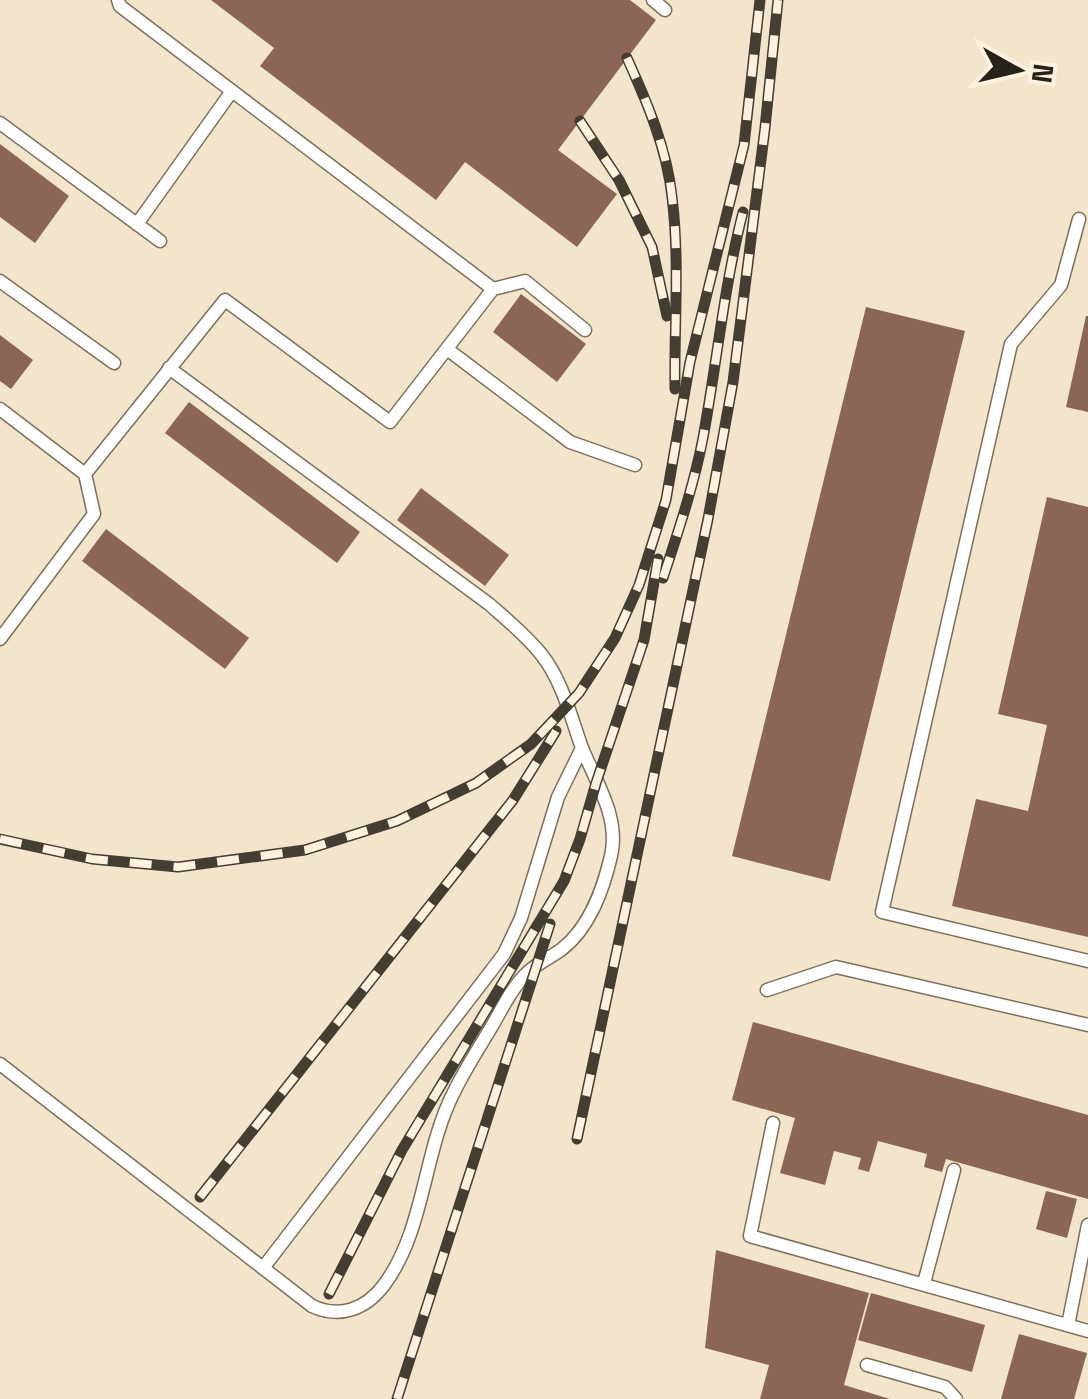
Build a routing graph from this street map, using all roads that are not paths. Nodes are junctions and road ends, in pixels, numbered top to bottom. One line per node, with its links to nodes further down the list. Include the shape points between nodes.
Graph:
1 (118, 0): 4 (lane)
2 (652, 0): 3 (lane)
3 (665, 10)
4 (232, 91): 7 (lane); 10 (lane)
5 (0, 123): 7 (lane)
6 (1079, 219): 20 (lane, via 1060,284 1011,344 882,912)
7 (138, 224): 8 (lane)
8 (160, 241)
9 (0, 281): 13 (lane)
10 (494, 289): 11 (lane, via 525,281); 12 (lane)
11 (585, 330)
12 (447, 349): 14 (lane, via 390,422 225,300); 16 (lane, via 570,442)
13 (114, 363)
14 (168, 368): 17 (lane); 19 (lane, via 525,636 554,674)
15 (0, 410): 17 (lane)
16 (635, 465)
17 (85, 474): 18 (lane, via 94,514)
18 (0, 639)
19 (582, 748): 27 (lane, via 558,797 504,954); 27 (lane, via 612,825 604,882 577,935 524,976 452,1095 397,1265 368,1302 336,1312 312,1306)
20 (1088, 961)
21 (767, 990): 22 (lane, via 836,967)
22 (1088, 1025)
23 (0, 1064): 27 (lane)
24 (773, 1124): 28 (lane, via 750,1236)
25 (954, 1170): 28 (lane)
26 (1088, 1225): 29 (lane)
27 (262, 1268)
28 (924, 1284): 29 (lane)
29 (1068, 1325): 30 (lane)
30 (1088, 1331)
31 (867, 1365): 32 (lane, via 945,1387)
32 (956, 1399)

